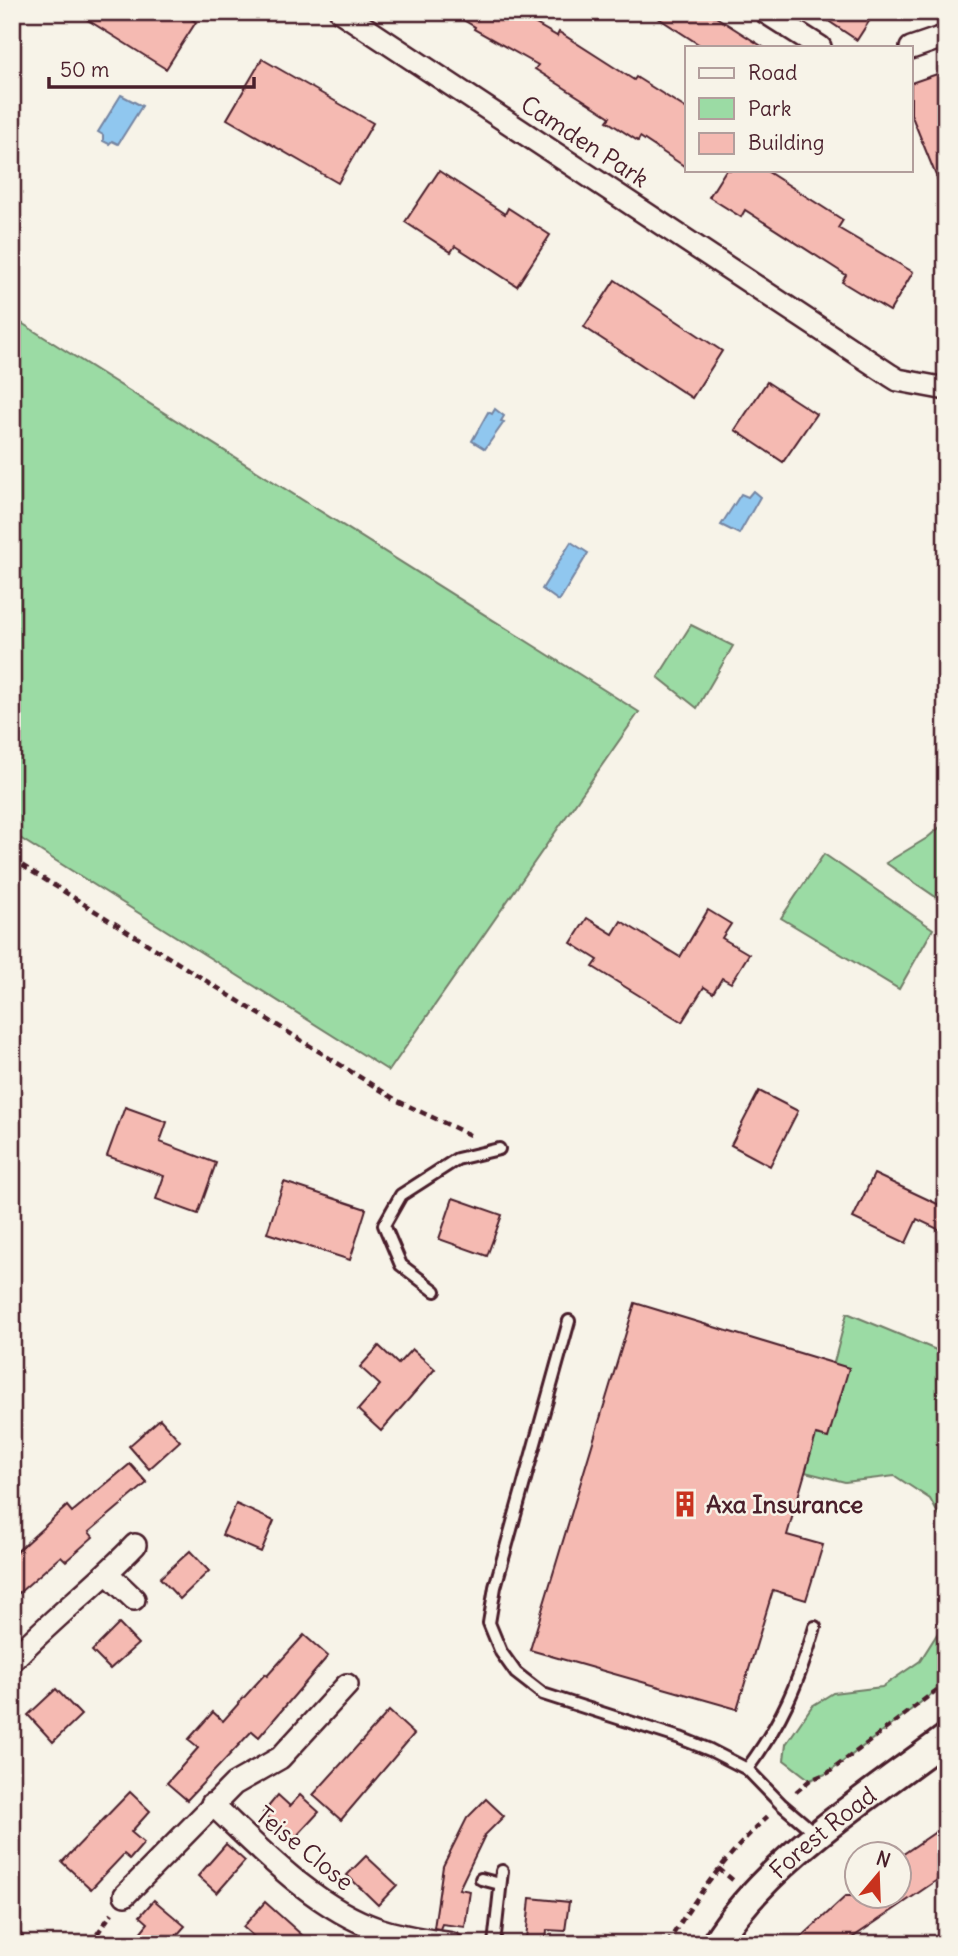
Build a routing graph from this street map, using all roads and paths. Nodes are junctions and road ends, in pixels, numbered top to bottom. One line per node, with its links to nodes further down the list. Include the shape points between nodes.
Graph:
1 (341, 12): 6 (street, Camden Park, via 898,380)
2 (765, 12): 4 (street)
3 (946, 36): 5 (street)
4 (818, 46)
5 (912, 48)
6 (946, 386)
7 (12, 859): 8 (path, via 398,1101)
8 (499, 1149): 9 (lane, via 457,1159 401,1195 384,1225 401,1265)
9 (435, 1291)
10 (569, 1321): 18 (lane, via 489,1623 516,1673 542,1694 680,1738)
11 (135, 1545): 12 (street)
12 (107, 1574): 13 (street); 15 (street)
13 (134, 1599)
14 (815, 1628): 18 (lane, via 784,1713)
15 (12, 1661)
16 (347, 1685): 19 (street, Teise Close, via 280,1758 234,1784)
17 (946, 1738): 20 (street, Forest Road)
18 (747, 1769): 20 (lane)
19 (212, 1804): 24 (street, Teise Close); 25 (street, Teise Close, via 299,1883 350,1917)
20 (818, 1835): 29 (street, Forest Road, via 751,1894)
21 (502, 1871): 23 (lane)
22 (481, 1879): 23 (lane)
23 (500, 1884): 28 (lane)
24 (125, 1895): 26 (path)
25 (407, 1941): 27 (street, Teise Close)
26 (90, 1944)
27 (452, 1944)
28 (494, 1944)
29 (715, 1944)

